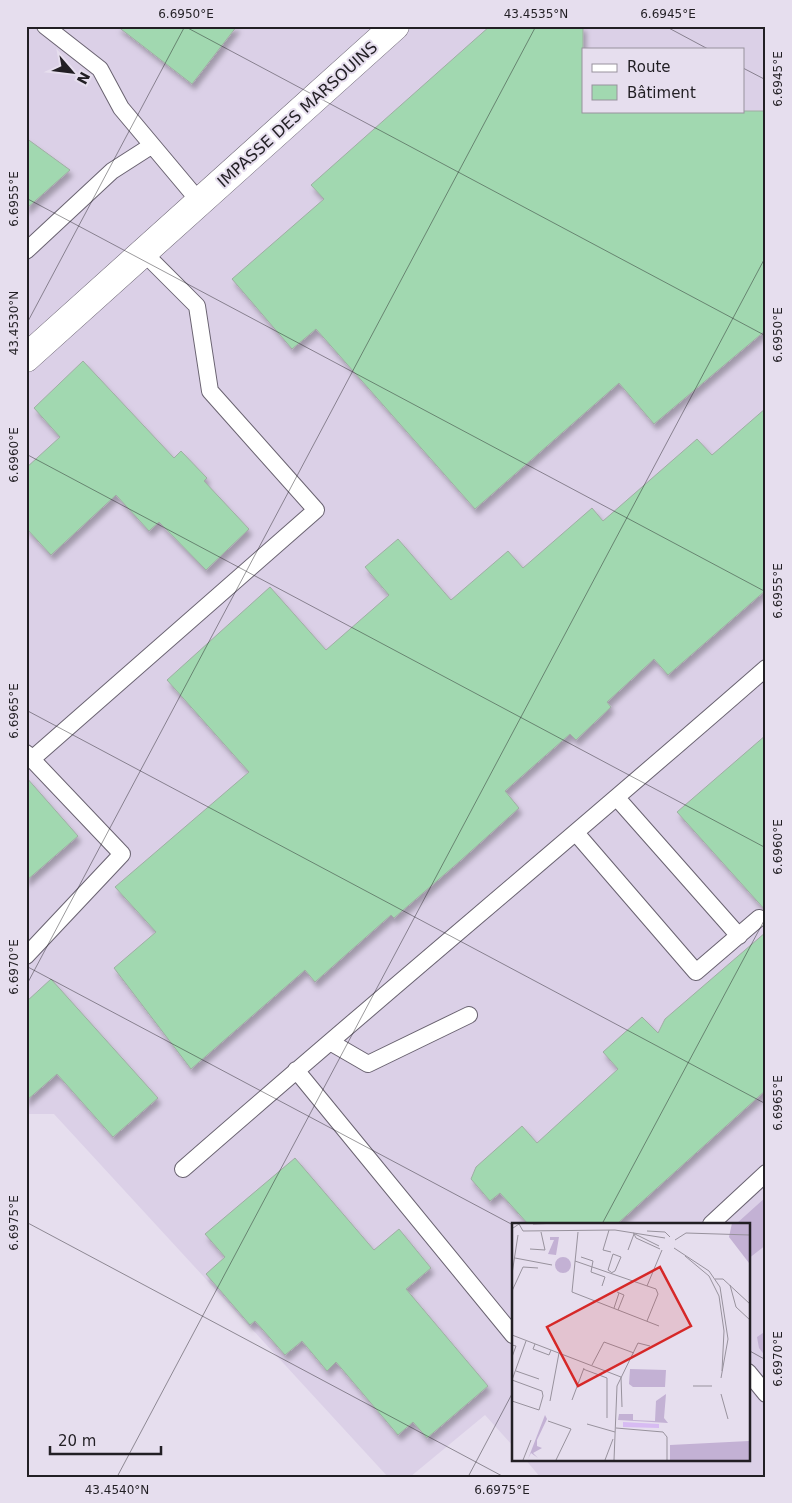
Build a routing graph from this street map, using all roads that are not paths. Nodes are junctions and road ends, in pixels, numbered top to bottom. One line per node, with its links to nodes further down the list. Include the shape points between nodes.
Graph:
1 (45, 26): 3 (lane, via 100,69 121,108)
2 (395, 26): 4 (street, IMPASSE DES MARSOUINS)
3 (151, 146): 4 (lane); 5 (lane, via 112,171)
4 (199, 202): 6 (street, IMPASSE DES MARSOUINS)
5 (26, 251)
6 (143, 252): 7 (street, IMPASSE DES MARSOUINS); 9 (lane, via 197,306 210,391 316,510)
7 (26, 358)
8 (766, 668): 10 (lane)
9 (29, 756): 14 (lane, via 122,854)
10 (617, 798): 11 (lane); 13 (lane)
11 (576, 833): 13 (lane, via 696,972); 16 (lane)
12 (759, 918): 13 (lane)
13 (739, 936)
14 (26, 956)
15 (469, 1015): 16 (lane, via 368,1064)
16 (330, 1042): 17 (lane)
17 (296, 1070): 18 (lane); 21 (lane)
18 (183, 1169)
19 (766, 1173): 20 (lane)
20 (712, 1223)
21 (512, 1334)
22 (750, 1374): 23 (lane)
23 (766, 1394)

